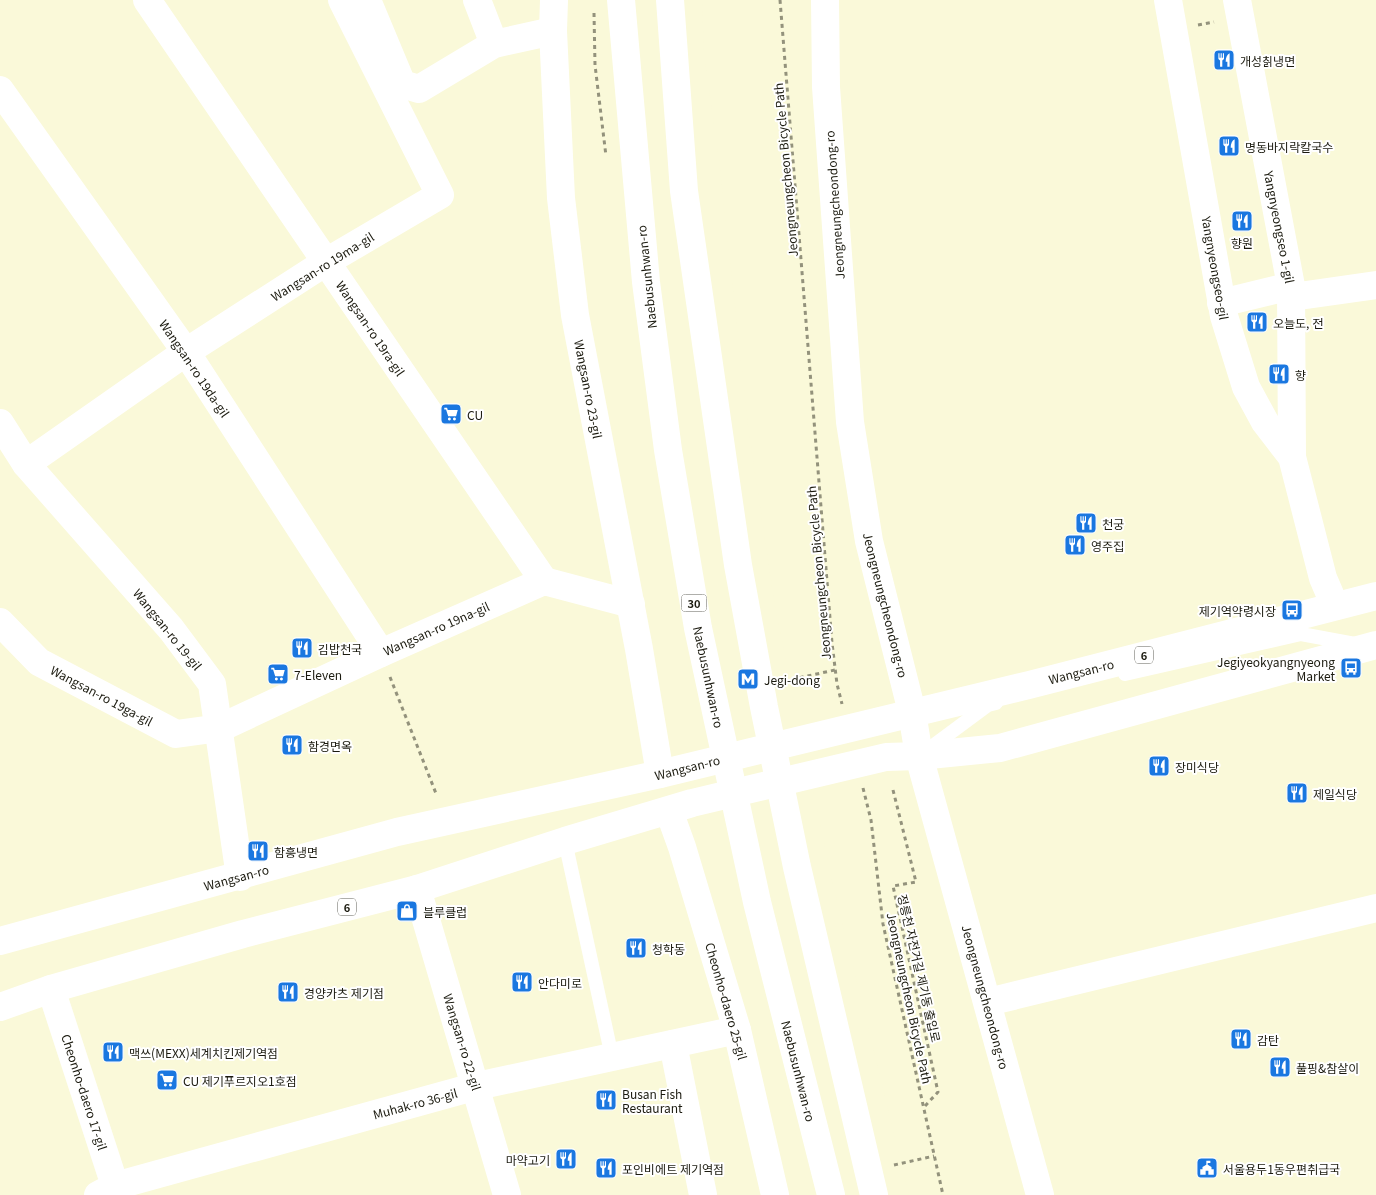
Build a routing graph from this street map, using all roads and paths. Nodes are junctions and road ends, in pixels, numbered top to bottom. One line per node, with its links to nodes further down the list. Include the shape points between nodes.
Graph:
1 (147, 0): 16 (main road, Wangsan-ro 19ra-gil)
2 (342, 0): 16 (main road, Wangsan-ro 19ma-gil, via 440,195)
3 (368, 0): 14 (main road, via 402,84 419,89)
4 (477, 0): 14 (main road)
5 (554, 0): 13 (main road, Wangsan-ro 23-gil)
6 (621, 0): 59 (main road, Naebusunhwan-ro / 30, via 646,282 668,450 698,628 757,902)
7 (670, 0): 60 (main road, via 684,191 738,565 797,866)
8 (780, 0): 33 (path, Jeongneungcheon Bicycle Path, via 832,643)
9 (825, 0): 34 (main road, Jeongneungcheondong-ro, via 826,87 850,422 869,540)
10 (1168, 0): 12 (main road, Yangnyeongseo-gil)
11 (1238, 9): 12 (path); 18 (main road, Yangnyeongseo 1-gil)
12 (1173, 30): 19 (main road, Yangnyeongseo-gil)
13 (552, 31): 14 (main road); 26 (main road, Wangsan-ro 23-gil, via 561,198 575,315)
14 (494, 44)
15 (0, 90): 20 (main road, Wangsan-ro 19da-gil)
16 (326, 262): 20 (main road, Wangsan-ro 19ma-gil); 24 (main road, Wangsan-ro 19ra-gil)
17 (1376, 286): 18 (main road)
18 (1292, 292): 19 (main road); 22 (main road, Yangnyeongseo 1-gil)
19 (1221, 303): 22 (main road, Yangnyeongseo-gil, via 1246,387 1265,422)
20 (186, 352): 23 (main road, Wangsan-ro 19ma-gil); 32 (main road, Wangsan-ro 19da-gil)
21 (0, 423): 23 (main road, Wangsan-ro 19-gil)
22 (1292, 457): 27 (main road, Yangnyeongseo-gil, via 1323,578)
23 (26, 464): 35 (main road, Wangsan-ro 19-gil, via 171,629 212,684)
24 (544, 581): 26 (main road); 32 (main road, Wangsan-ro 19na-gil)
25 (1376, 596): 27 (main road, Wangsan-ro / 6)
26 (631, 604): 37 (main road, Wangsan-ro 23-gil)
27 (1335, 606): 29 (main road, Wangsan-ro / 6)
28 (1376, 608): 29 (lane)
29 (1304, 614): 34 (main road, Wangsan-ro / 6)
30 (0, 622): 35 (main road, Wangsan-ro 19ga-gil, via 39,662 176,734)
31 (1373, 646): 36 (main road, Wangsan-ro / 6, via 1000,748); 36 (lane, Wangsan-ro, via 1301,634 988,705)
32 (381, 653): 35 (main road, Wangsan-ro 19na-gil); 40 (path)
33 (844, 711)
34 (912, 712): 36 (main road, Jeongneungcheondong-ro); 37 (main road, Wangsan-ro / 6)
35 (220, 728): 43 (main road, Wangsan-ro 19-gil)
36 (919, 756): 41 (main road, Wangsan-ro / 6, via 886,756); 48 (main road, Jeongneungcheondong-ro)
37 (660, 774): 43 (main road, Wangsan-ro / 6, via 398,832)
38 (862, 784): 54 (path, Jeongneungcheon Bicycle Path, via 871,820 883,924)
39 (893, 790): 54 (path, 정릉천 자전거길 제기동 출입로, via 916,882 892,886 938,1092)
40 (440, 804)
41 (680, 807): 42 (main road, Wangsan-ro / 6); 50 (main road, Cheonho-daero 25-gil, via 682,847)
42 (565, 840): 44 (main road, Wangsan-ro / 6); 52 (lane)
43 (240, 877): 46 (main road, Wangsan-ro / 6)
44 (417, 889): 47 (main road, Wangsan-ro / 6); 53 (main road, Wangsan-ro 22-gil)
45 (1376, 908): 48 (main road)
46 (0, 942)
47 (51, 989): 49 (main road, Wangsan-ro / 6); 55 (main road, Cheonho-daero 17-gil)
48 (988, 1002): 62 (main road, Jeongneungcheondong-ro)
49 (0, 1008)
50 (737, 1030): 51 (main road, Muhak-ro 36-gil); 58 (main road, Cheonho-daero 25-gil)
51 (673, 1044): 52 (main road, Muhak-ro 36-gil); 57 (main road)
52 (612, 1057): 53 (main road, Muhak-ro 36-gil)
53 (476, 1086): 55 (main road, Muhak-ro 36-gil); 56 (main road, Wangsan-ro 22-gil)
54 (924, 1107): 61 (path, Jeongneungcheon Bicycle Path)
55 (110, 1192)
56 (507, 1195)
57 (703, 1195)
58 (775, 1195)
59 (831, 1195)
60 (874, 1195)
61 (943, 1195)
62 (1040, 1195)

